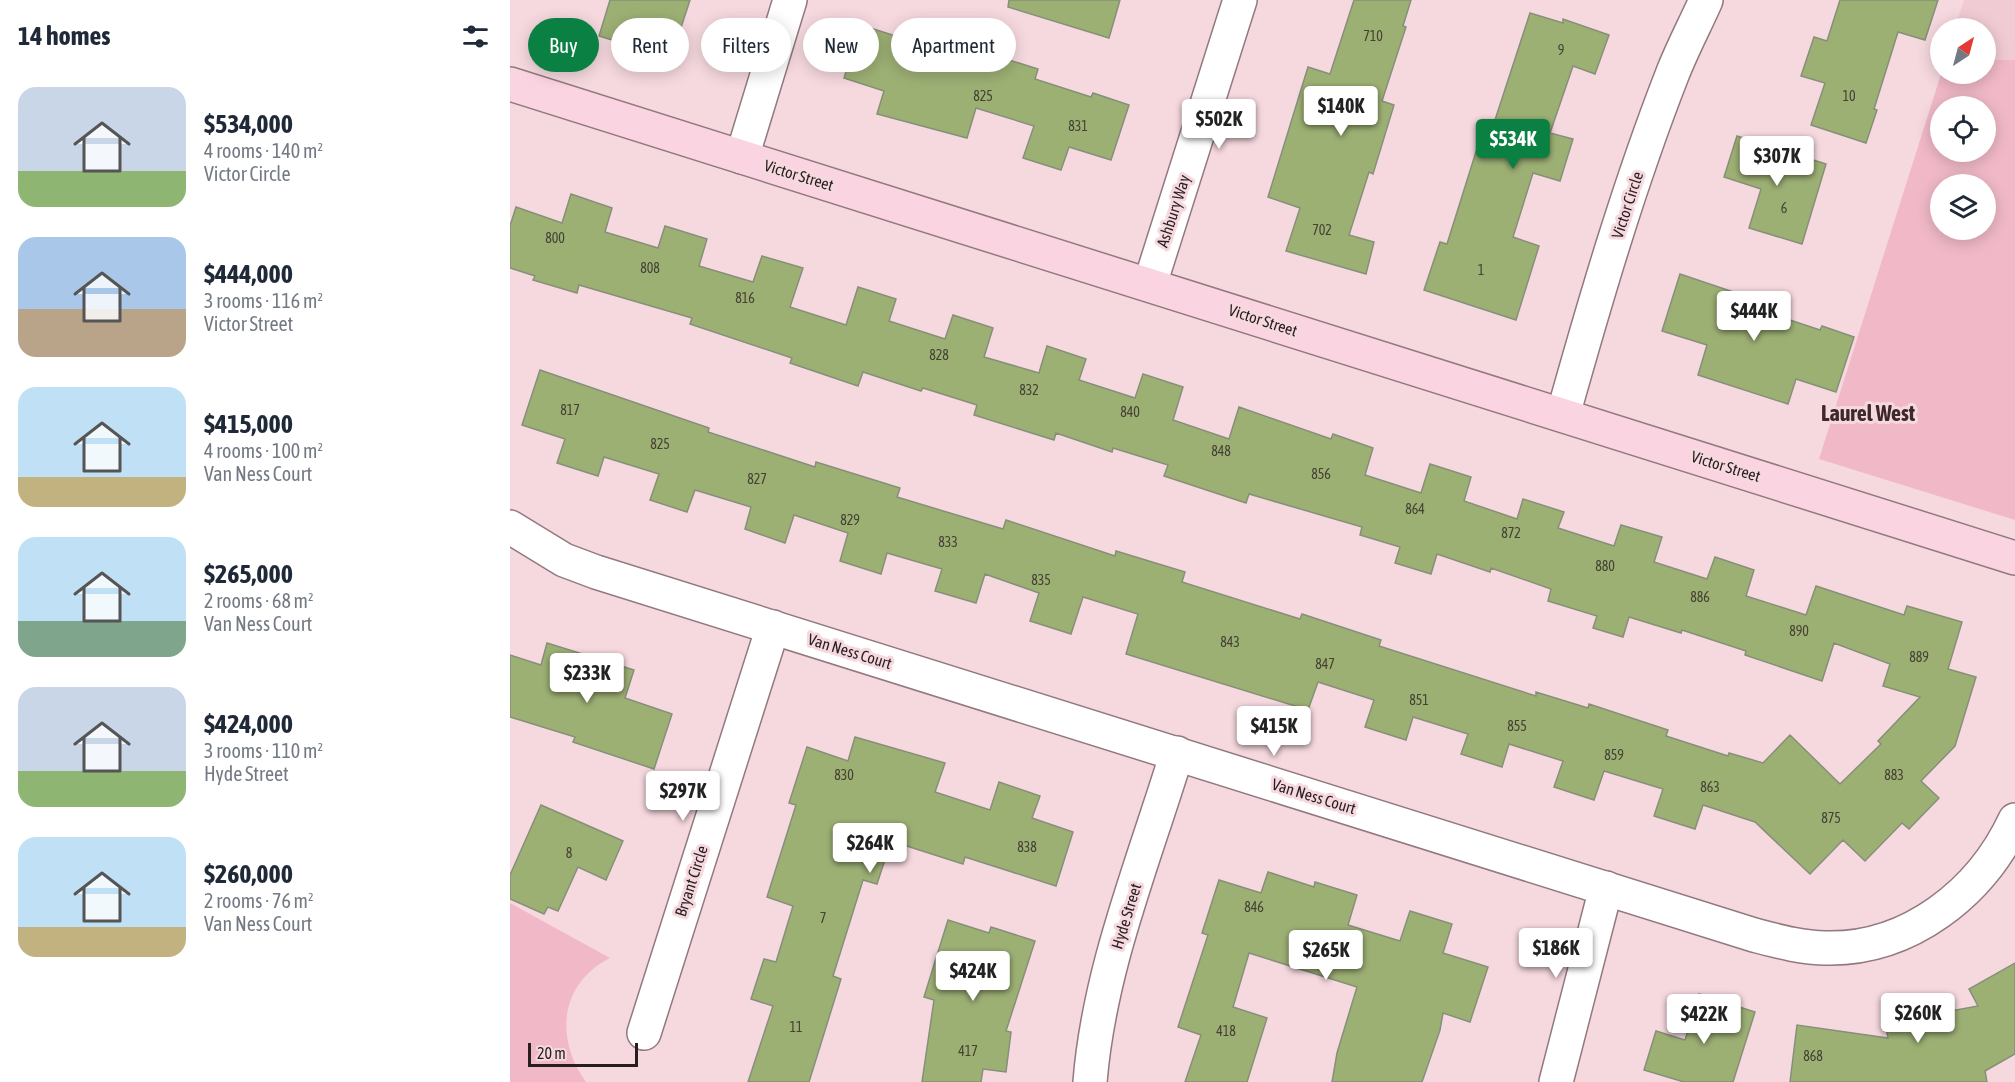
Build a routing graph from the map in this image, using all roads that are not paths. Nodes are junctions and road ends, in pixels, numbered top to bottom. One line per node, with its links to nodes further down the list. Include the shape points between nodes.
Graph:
1 (790, 0): 5 (street)
2 (1240, 0): 6 (street, Ashbury Way)
3 (1706, 0): 7 (street, Victor Circle, via 1673,72 1628,200)
4 (510, 84): 5 (street, Victor Street)
5 (742, 157): 6 (street, Victor Street)
6 (1150, 284): 7 (street, Victor Street)
7 (1563, 415): 9 (street, Victor Street)
8 (510, 527): 10 (street, Van Ness Court, via 564,560)
9 (2015, 558)
10 (773, 627): 11 (street, Van Ness Court); 14 (street, Bryant Circle)
11 (1178, 753): 13 (street, Van Ness Court); 15 (street, Hyde Street, via 1096,1019)
12 (2015, 820): 13 (street, Van Ness Court, via 1990,865 1944,909 1918,927 1858,946 1825,948 1781,942)
13 (1605, 888): 16 (street)
14 (644, 1033)
15 (1090, 1082)
16 (1556, 1082)

